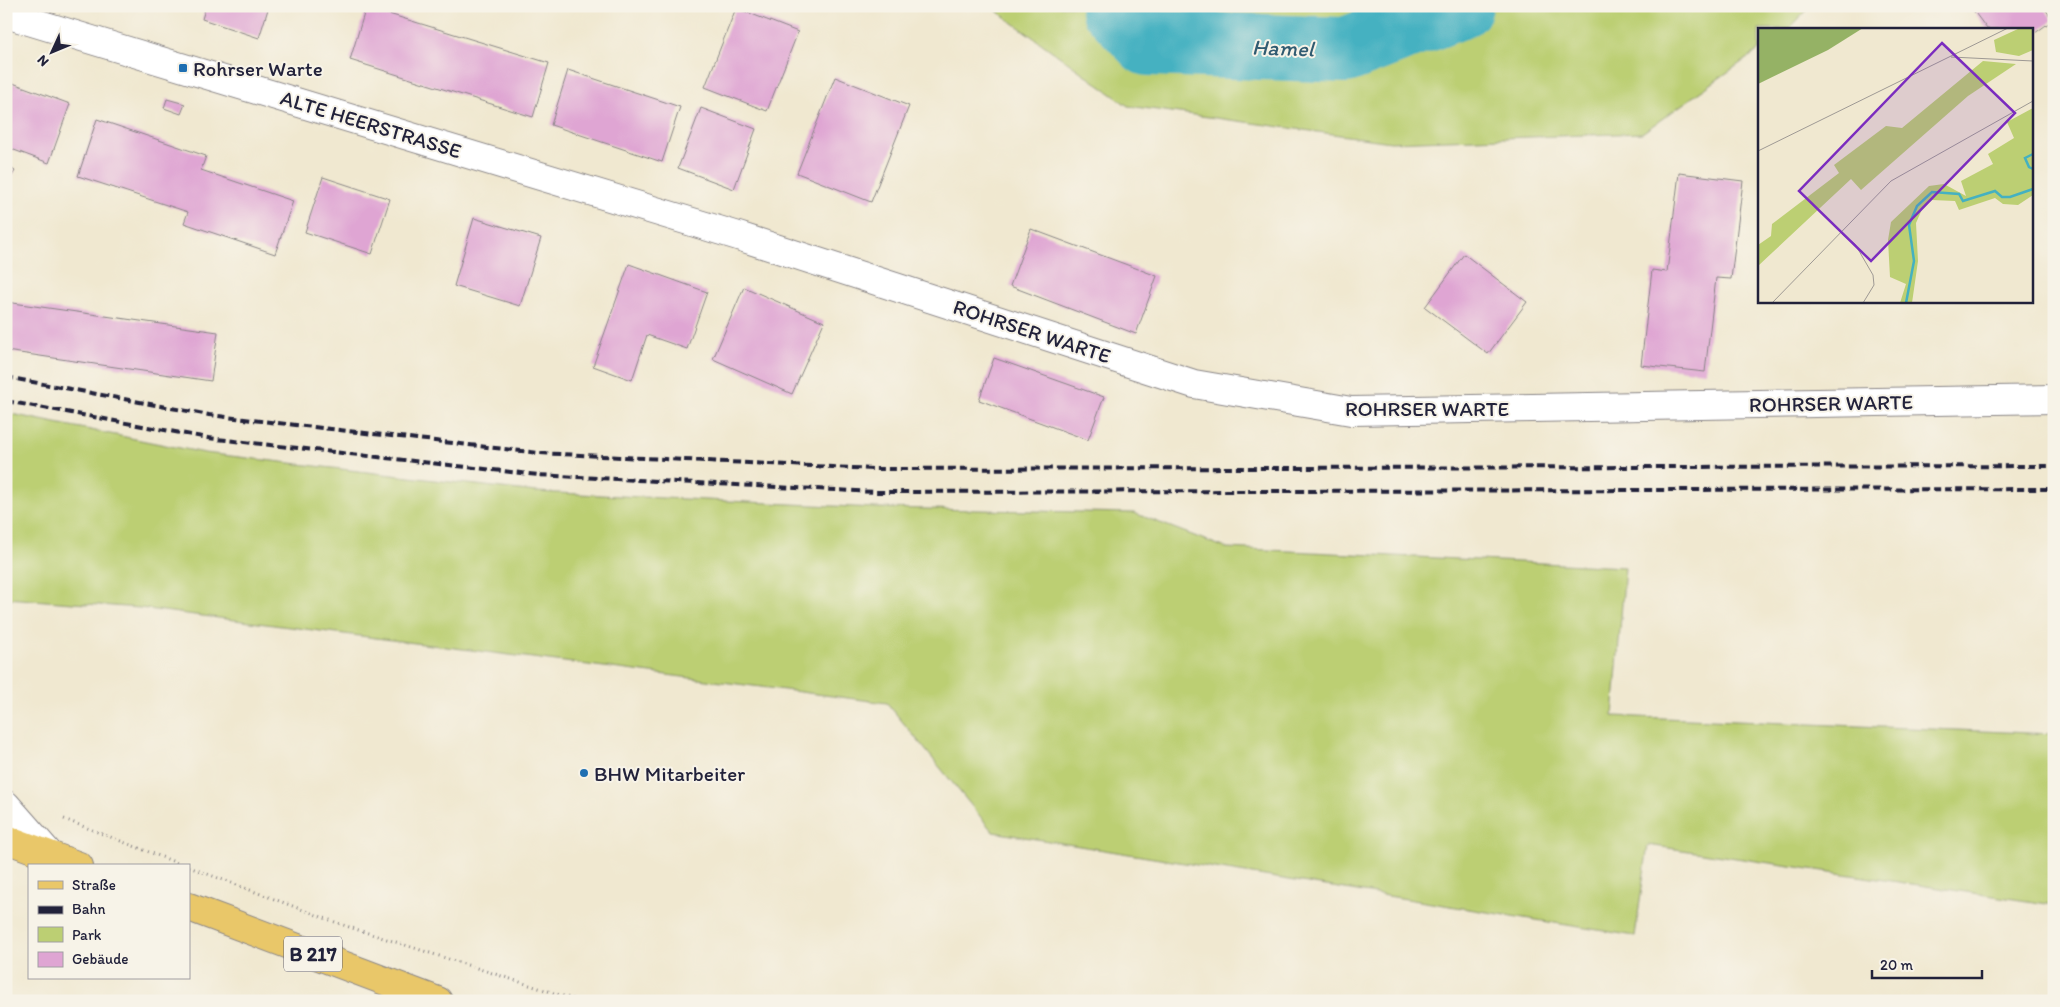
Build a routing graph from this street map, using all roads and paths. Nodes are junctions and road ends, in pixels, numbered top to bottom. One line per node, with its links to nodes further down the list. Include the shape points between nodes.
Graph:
1 (6, 14): 2 (street, ALTE HEERSTRASSE)
2 (735, 235): 3 (street, ROHRSER WARTE, via 1194,384 1351,411)
3 (2054, 399)
4 (6, 805): 7 (street)
5 (58, 817): 9 (path)
6 (6, 839): 7 (main road)
7 (50, 855): 8 (main road)
8 (74, 864)
9 (180, 864)
10 (190, 867): 13 (path, via 343,925)
11 (190, 907): 12 (main road, B 217)
12 (438, 1001)
13 (578, 1001)

